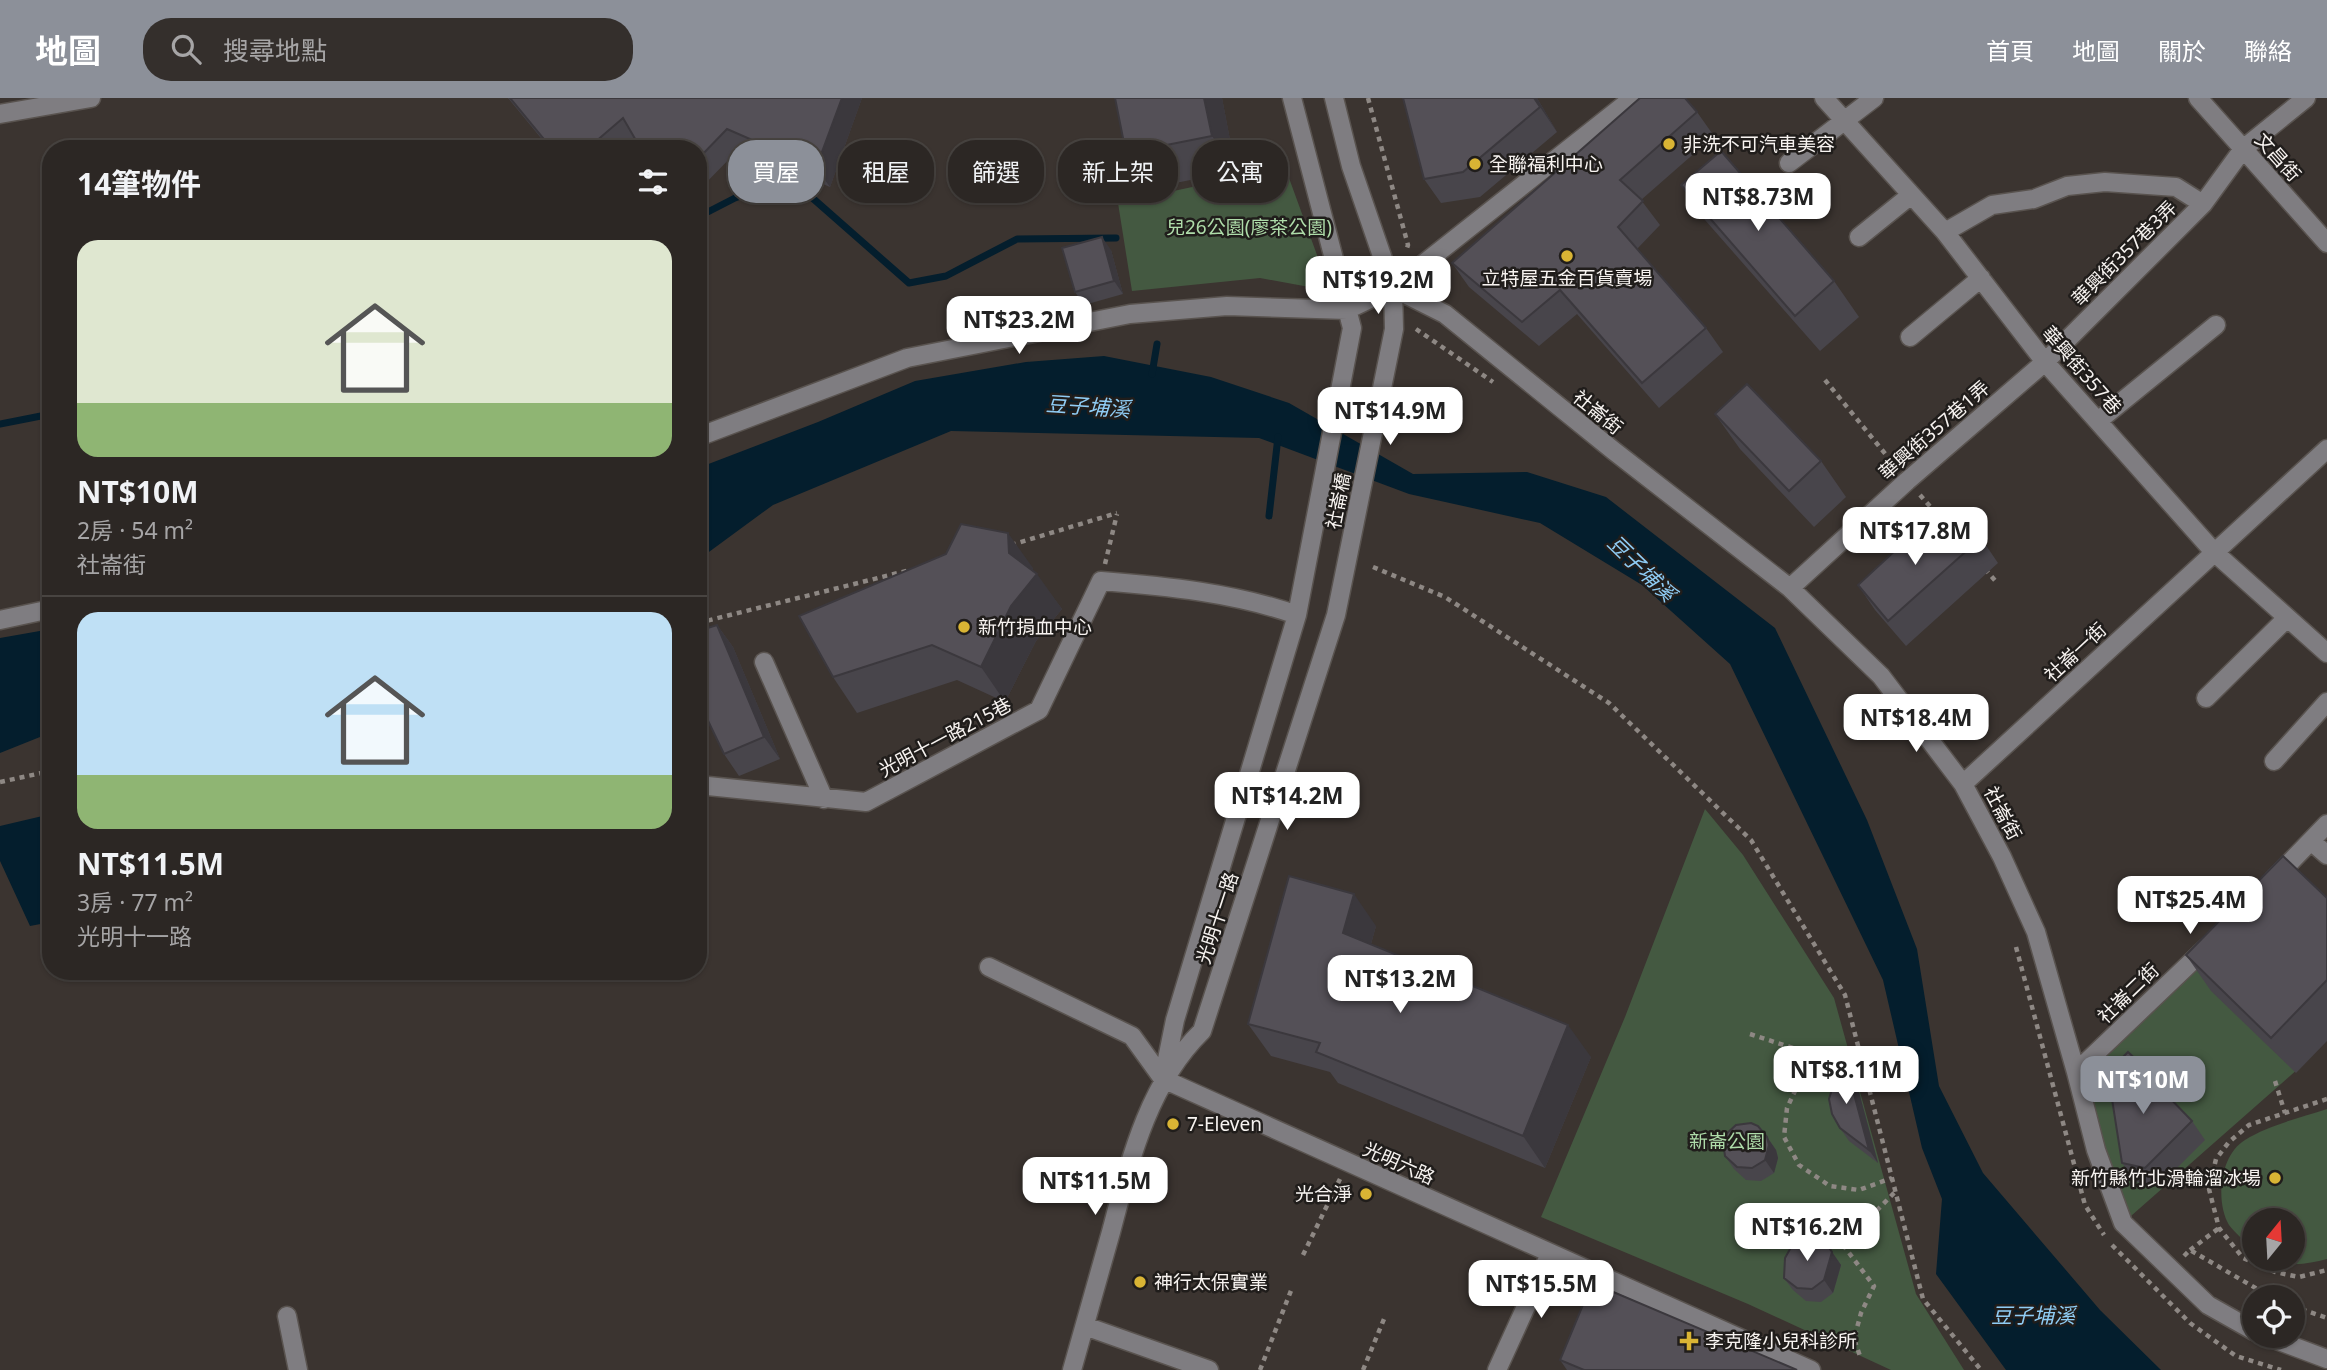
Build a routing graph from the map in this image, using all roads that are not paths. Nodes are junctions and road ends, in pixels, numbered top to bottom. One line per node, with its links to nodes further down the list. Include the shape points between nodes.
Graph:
1 (91, 98): 9 (street)
2 (1292, 98): 20 (street)
3 (1334, 98): 19 (street, 社崙橋, via 1351,166)
4 (1633, 98): 19 (street)
5 (1824, 98): 10 (street, 華興街357巷)
6 (1874, 98): 10 (street)
7 (2198, 98): 11 (street, 文昌街)
8 (2306, 98): 11 (street, 華興街357巷3弄)
9 (0, 114)
10 (1844, 120): 12 (street); 13 (street, 華興街357巷)
11 (2243, 149): 14 (street, 華興街357巷3弄); 17 (street, 文昌街)
12 (1789, 163)
13 (1911, 195): 15 (street, 華興街357巷); 16 (street)
14 (2203, 204): 15 (street, via 2176,187 2105,181 1992,205); 23 (street, 華興街357巷3弄)
15 (1945, 232): 18 (street, 華興街357巷)
16 (1859, 237)
17 (2327, 243)
18 (1980, 278): 22 (street); 23 (street, 華興街357巷)
19 (1393, 288): 20 (street); 29 (street, 社崙橋, via 1394,329); 30 (street, 社崙街, via 1445,314)
20 (1347, 310): 25 (street, via 1227,306 1130,314 907,358); 27 (street, 社崙橋, via 1353,328)
21 (2216, 325): 24 (street)
22 (1910, 337)
23 (2045, 362): 24 (street, 華興街357巷); 30 (street, 華興街357巷1弄)
24 (2098, 421): 28 (street, 華興街357巷)
25 (707, 434)
26 (2327, 449): 28 (street, 社崙一街)
27 (1311, 548): 32 (street, 光明十一路)
28 (2214, 552): 33 (street, 華興街357巷); 40 (street, 社崙一街)
29 (1348, 558): 50 (street, 光明十一路, via 1336,615 1202,1031)
30 (1790, 589): 40 (street, 社崙街, via 1881,676)
31 (42, 611): 34 (street)
32 (1297, 615): 42 (street, 光明十一路215巷, via 1160,586 1101,581 1039,710 866,803); 50 (street, 光明十一路, via 1175,1020)
33 (2287, 618): 35 (street, 華興街357巷); 37 (street)
34 (0, 620)
35 (2327, 653)
36 (764, 662): 42 (street)
37 (2206, 698)
38 (2327, 702): 39 (street)
39 (2274, 761)
40 (1963, 784): 49 (street, 社崙街, via 2003,857 2036,932)
41 (707, 786): 42 (street, 光明十一路215巷)
42 (824, 799)
43 (2327, 824): 44 (street)
44 (2312, 842): 45 (street); 46 (street)
45 (2327, 855)
46 (2257, 897)
47 (2220, 933): 49 (street, 社崙二街)
48 (989, 967): 50 (street, 光明六路, via 1132,1037)
49 (2076, 1072): 53 (street, 社崙街, via 2096,1150 2123,1223 2208,1305)
50 (1163, 1079): 51 (street, 光明六路); 54 (street, 光明十一路, via 1132,1153)
51 (1550, 1254): 60 (street); 61 (street, 光明六路)
52 (288, 1316): 57 (street)
53 (2242, 1324)
54 (1085, 1326): 58 (street, 光明十一路); 59 (street)
55 (2298, 1348): 56 (street)
56 (2327, 1359)
57 (299, 1370)
58 (1072, 1370)
59 (1209, 1370)
60 (1497, 1370)
61 (1811, 1370)

